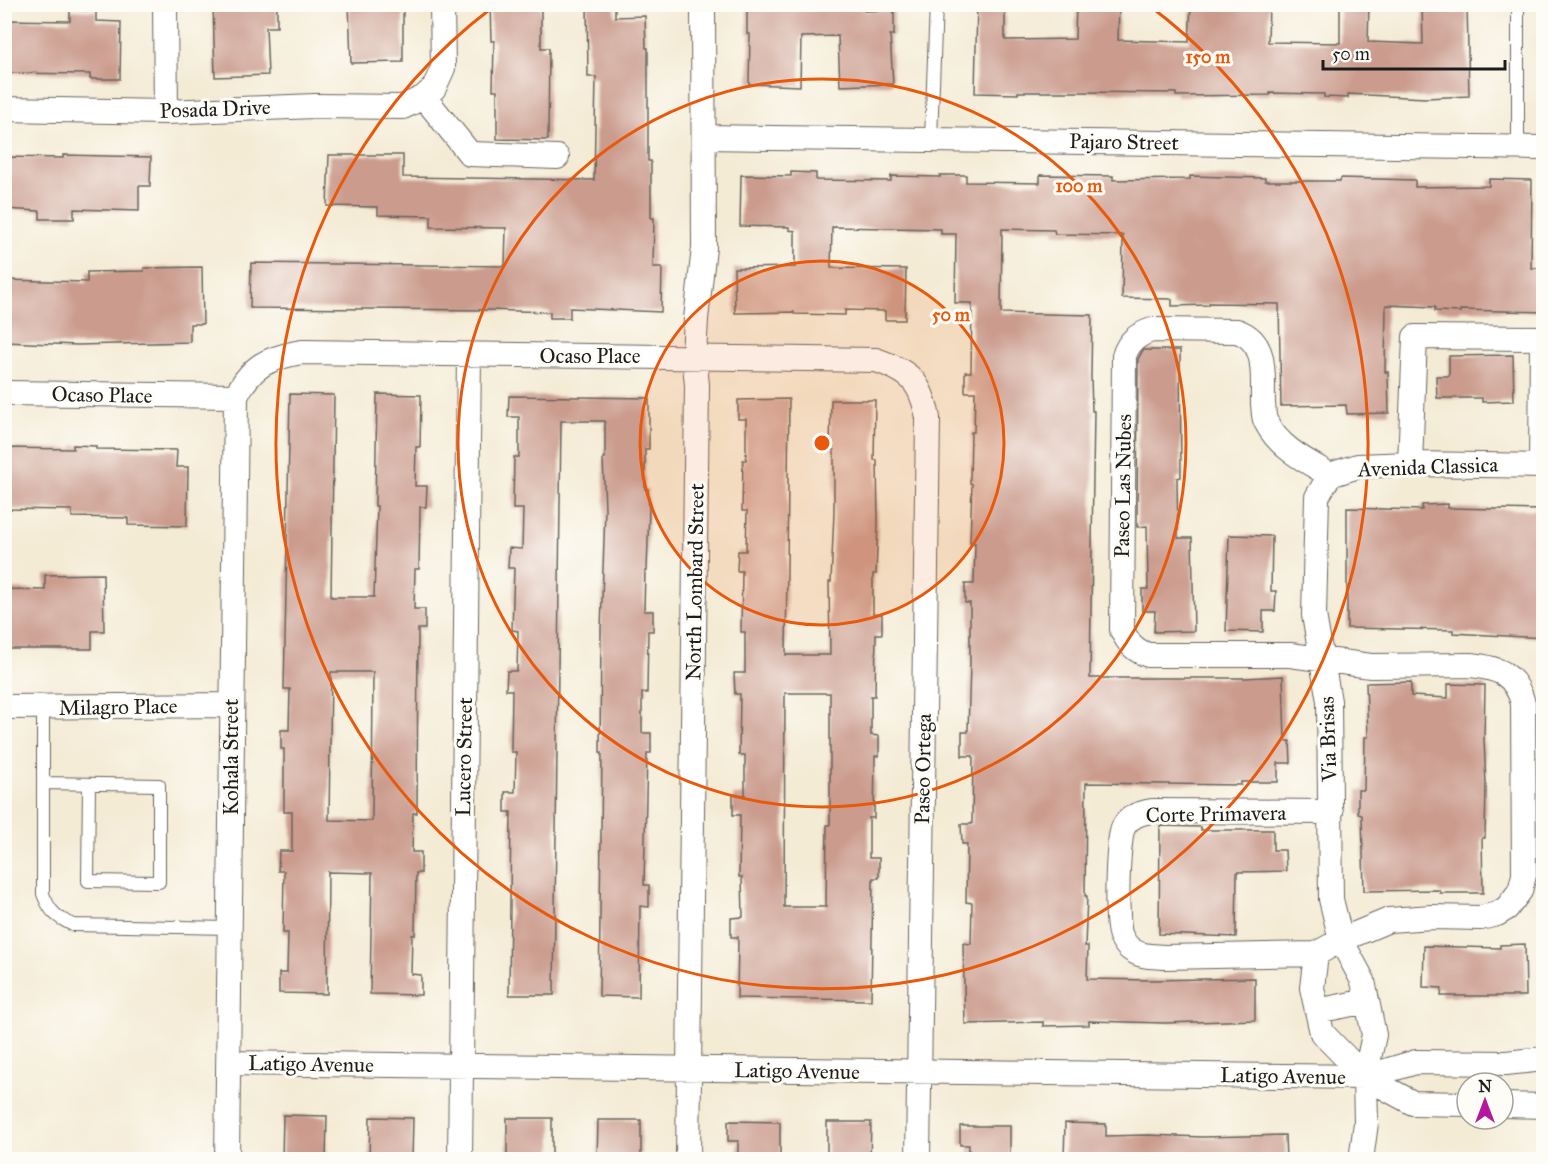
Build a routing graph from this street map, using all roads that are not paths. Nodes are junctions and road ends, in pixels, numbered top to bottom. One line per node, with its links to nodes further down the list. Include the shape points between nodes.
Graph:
1 (165, 4): 8 (street)
2 (442, 4): 6 (street, via 443,68 434,88)
3 (703, 4): 9 (street, North Lombard Street)
4 (936, 4): 10 (lane)
5 (1518, 4): 11 (lane)
6 (424, 97): 8 (street, Posada Drive, via 404,106); 13 (street, via 470,154)
7 (4, 109): 8 (street, Posada Drive)
8 (166, 112)
9 (704, 137): 10 (street, Pajaro Street); 15 (street, North Lombard Street, via 704,248)
10 (931, 139): 11 (street, Pajaro Street)
11 (1518, 147): 12 (street, Pajaro Street)
12 (1544, 148)
13 (557, 157)
14 (469, 355): 15 (street, Ocaso Place); 18 (street, Ocaso Place, via 302,352 279,356 261,364); 37 (street, Lucero Street)
15 (694, 356): 16 (street, Ocaso Place, via 876,360 898,367); 38 (street, North Lombard Street, via 697,385)
16 (916, 382): 39 (street, Paseo Ortega, via 924,396 928,418)
17 (4, 393): 18 (street, Ocaso Place)
18 (236, 396): 24 (street, Kohala Street)
19 (1264, 420): 22 (street, Avenida Classica, via 1297,456); 23 (street, Paseo Las Nubes, via 1260,349 1244,334 1152,330 1132,340 1124,356 1122,630 1131,645 1149,655)
20 (1410, 464): 21 (street, Avenida Classica); 21 (street, via 1415,337 1542,338); 22 (street, Avenida Classica, via 1358,466)
21 (1543, 465)
22 (1330, 476): 23 (street, Via Brisas, via 1317,497 1314,615)
23 (1323, 659): 29 (street, Via Brisas, via 1329,701); 31 (street, Paseo Las Nubes, via 1371,666 1487,666 1511,679 1523,704 1524,875 1516,897 1507,908 1481,918 1432,916 1389,920)
24 (232, 705): 26 (street, Milagro Place); 30 (street, Kohala Street)
25 (4, 707): 26 (street, Milagro Place)
26 (43, 708): 27 (lane)
27 (43, 783): 28 (lane); 30 (lane, via 43,894 49,909 60,919 73,926)
28 (89, 784): 28 (lane, via 88,881 159,882 159,785)
29 (1330, 812): 31 (street, Via Brisas, via 1330,899); 32 (street, Corte Primavera, via 1152,811 1130,819 1123,827 1119,843 1118,922 1121,936 1131,950 1140,955 1164,957)
30 (230, 928): 36 (street, Kohala Street)
31 (1341, 940): 32 (street, Corte Primavera); 33 (street, Via Brisas, via 1363,981)
32 (1317, 954): 34 (street, via 1312,988)
33 (1367, 1000): 34 (street); 40 (street, Via Brisas, via 1374,1035)
34 (1317, 1011): 40 (street, via 1322,1033)
35 (1544, 1059): 40 (street, Latigo Avenue, via 1506,1064 1416,1062)
36 (229, 1063): 37 (street, Latigo Avenue); 44 (street, Kohala Street)
37 (460, 1066): 38 (street, Latigo Avenue); 45 (street, Lucero Street)
38 (688, 1070): 39 (street, Latigo Avenue); 46 (street, North Lombard Street)
39 (918, 1072): 40 (street, Latigo Avenue); 47 (street, Paseo Ortega)
40 (1365, 1077): 41 (street, Latigo Avenue, via 1413,1103); 48 (street, Via Brisas, via 1366,1123)
41 (1455, 1104)
42 (1515, 1105): 43 (street)
43 (1544, 1106)
44 (227, 1160)
45 (460, 1160)
46 (688, 1160)
47 (918, 1160)
48 (1361, 1160)

